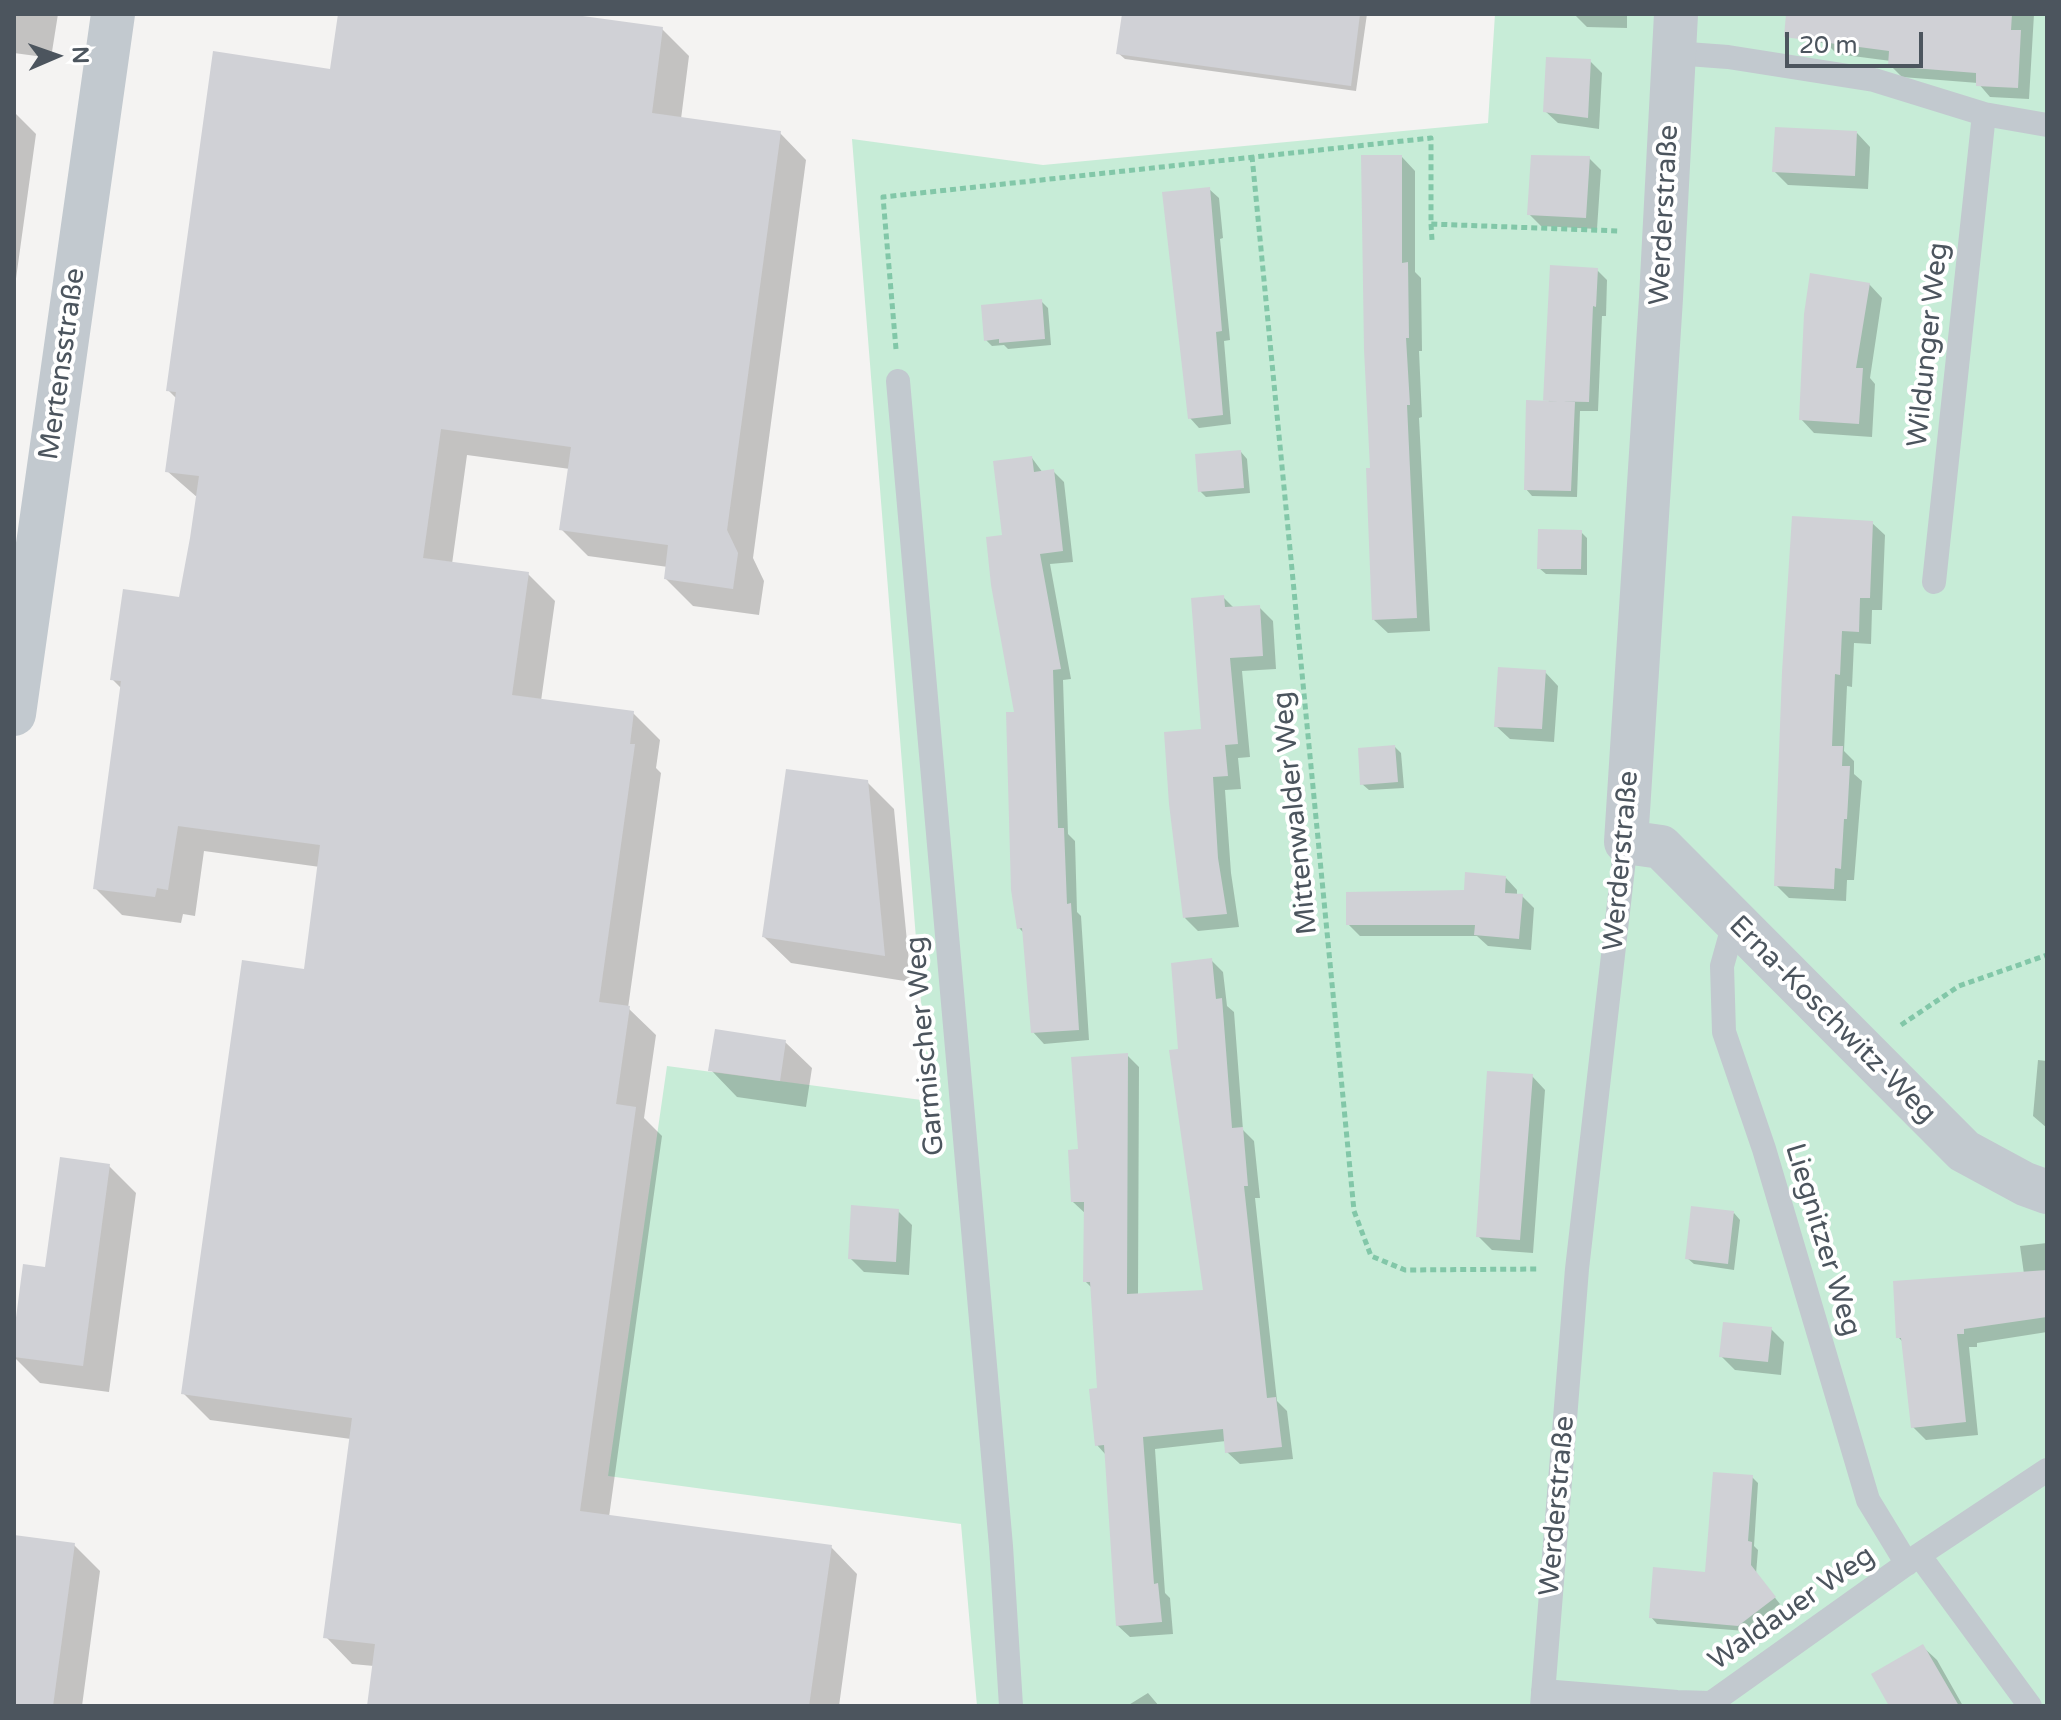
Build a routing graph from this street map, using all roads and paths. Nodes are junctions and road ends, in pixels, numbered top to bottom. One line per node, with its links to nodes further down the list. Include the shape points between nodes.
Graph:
1 (113, 14): 11 (street, Mertensstraße)
2 (1675, 34): 3 (lane, via 1728,57 1874,80); 7 (street, Werderstraße)
3 (1984, 114): 4 (lane); 10 (lane, Wildunger Weg)
4 (2047, 125)
5 (1252, 156): 6 (path, via 1431,138); 9 (path, via 883,197); 17 (path, Mittenwalder Weg, via 1354,1211 1371,1256 1405,1270)
6 (1431, 224): 7 (path); 8 (path)
7 (1663, 233): 12 (street, Werderstraße)
8 (1432, 240)
9 (898, 381): 21 (lane, Garmischer Weg)
10 (1934, 582)
11 (14, 714)
12 (1626, 842): 13 (street, Erna-Koschwitz-Weg, via 1661,847); 17 (lane, Werderstraße)
13 (1734, 923): 15 (street, Erna-Koschwitz-Weg); 19 (lane, Liegnitzer Weg, via 1722,966 1724,1032 1868,1500)
14 (2047, 955): 15 (path, via 1959,986)
15 (1862, 1051): 16 (street, Erna-Koschwitz-Weg, via 1964,1151)
16 (2047, 1192)
17 (1577, 1269): 20 (lane, Werderstraße)
18 (2047, 1470): 19 (lane, Waldauer Weg)
19 (1913, 1560): 20 (lane, Waldauer Weg, via 1711,1703); 22 (lane, Liegnitzer Weg)
20 (1542, 1698)
21 (1011, 1706)
22 (2030, 1706)

